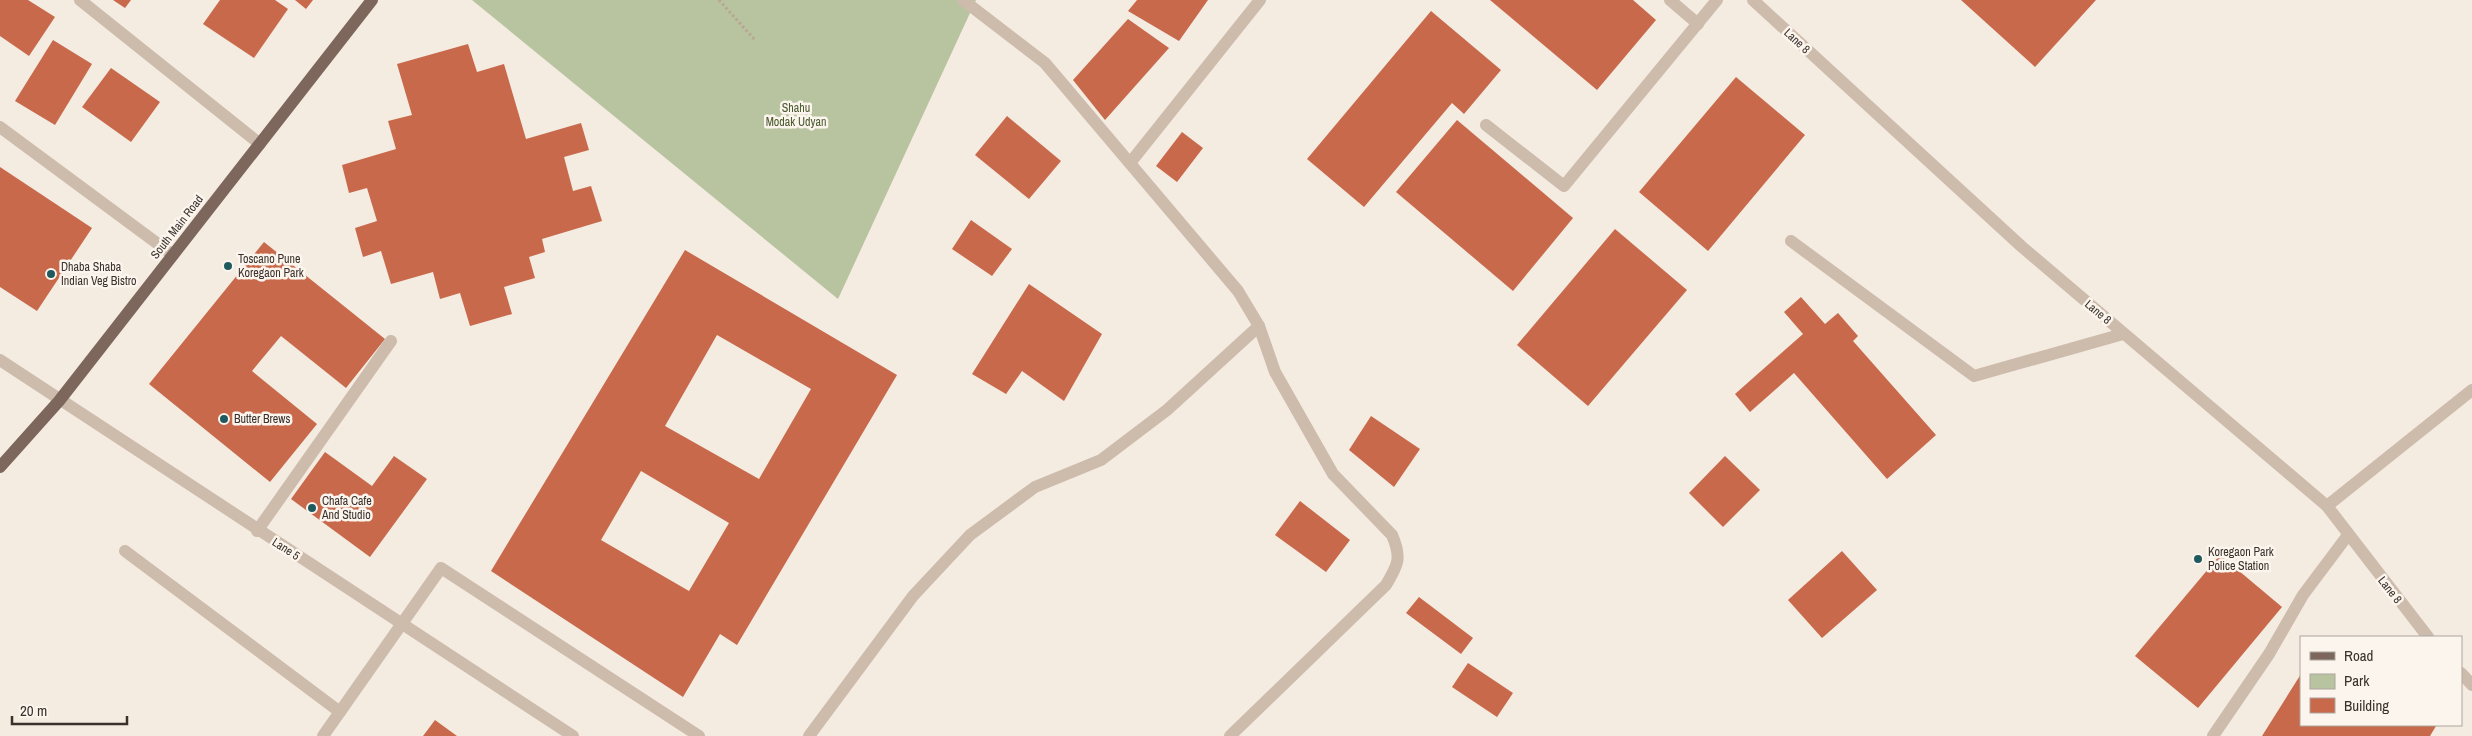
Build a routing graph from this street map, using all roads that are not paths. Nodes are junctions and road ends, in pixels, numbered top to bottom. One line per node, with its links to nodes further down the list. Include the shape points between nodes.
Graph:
1 (80, 0): 11 (street)
2 (372, 0): 11 (main road, South Main Road)
3 (962, 0): 12 (street, via 1045,63)
4 (1260, 0): 12 (street)
5 (1670, 0): 8 (street)
6 (1717, 0): 8 (street)
7 (1753, 0): 16 (street, Lane 8, via 2020,246)
8 (1698, 24): 9 (street, via 1564,186)
9 (1486, 125)
10 (0, 126): 14 (street)
11 (260, 144): 14 (main road, South Main Road)
12 (1130, 163): 15 (street, via 1238,292)
13 (1790, 241): 16 (street, via 1974,376)
14 (173, 255): 20 (main road, South Main Road)
15 (1259, 326): 34 (street, via 1167,410 1101,460 1035,487 970,535 914,596); 35 (street, via 1275,372 1324,459 1333,474 1392,535 1399,564 1386,585)
16 (2123, 334): 22 (street, Lane 8)
17 (391, 341): 23 (street)
18 (0, 360): 20 (street, Lane 5)
19 (2472, 390): 22 (street)
20 (59, 401): 21 (main road, South Main Road); 23 (street, Lane 5)
21 (0, 467)
22 (2326, 506): 24 (street, Lane 8)
23 (257, 530): 26 (street, Lane 5)
24 (2348, 535): 27 (street, Lane 8); 36 (street, via 2303,596 2269,654)
25 (125, 551): 30 (street)
26 (402, 624): 30 (street); 32 (street, Lane 5); 33 (street, via 442,568)
27 (2427, 636)
28 (2462, 674): 29 (street)
29 (2472, 685)
30 (340, 712): 31 (street)
31 (323, 736)
32 (573, 736)
33 (699, 736)
34 (808, 736)
35 (1230, 736)
36 (2213, 736)

